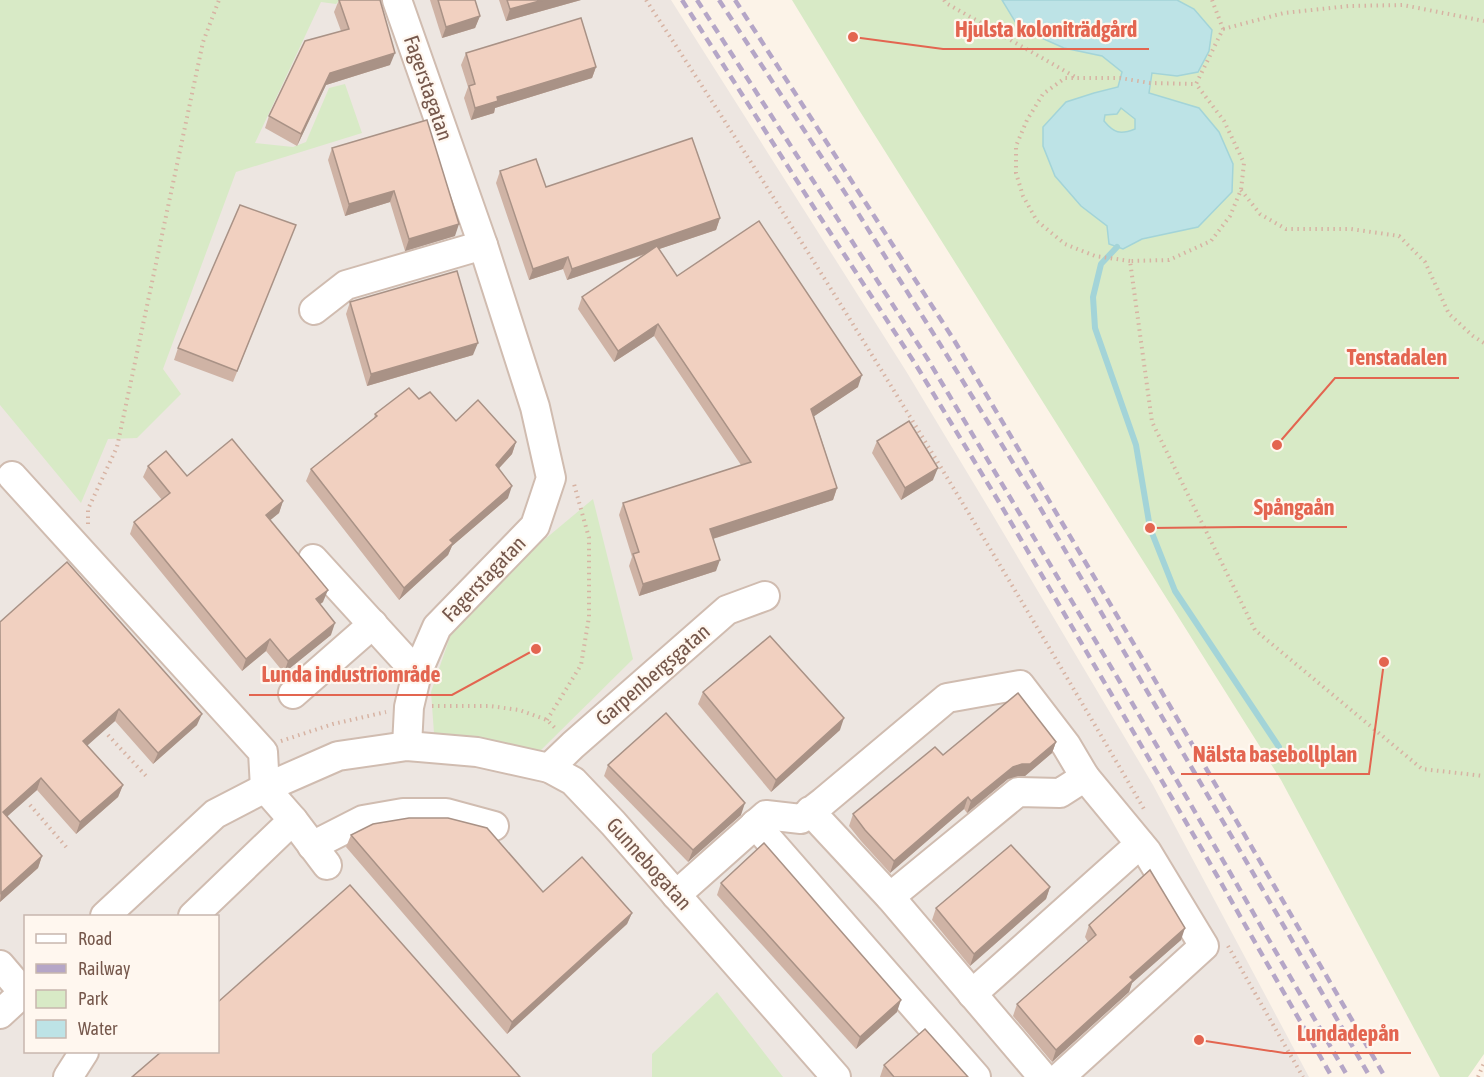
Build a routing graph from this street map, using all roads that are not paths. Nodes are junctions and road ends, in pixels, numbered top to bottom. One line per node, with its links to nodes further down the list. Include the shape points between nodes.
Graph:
1 (397, 0): 2 (street, Fagerstagatan)
2 (483, 245): 3 (street, via 346,285); 8 (street, Fagerstagatan, via 535,407 551,478 535,525 437,627)
3 (314, 310)
4 (4, 474): 13 (street, via 263,752)
5 (313, 559): 7 (street)
6 (765, 596): 11 (street, Garpenbergsgatan, via 727,610)
7 (373, 624): 8 (street); 9 (street)
8 (417, 672): 10 (street, Fagerstagatan, via 409,707)
9 (293, 694)
10 (407, 746): 11 (street, Gunnebogatan, via 477,752); 13 (street, via 338,756)
11 (549, 768): 19 (street, Gunnebogatan, via 573,781)
12 (1085, 777): 14 (street, via 1020,685 947,698); 18 (street); 20 (street, via 1060,793 1018,792)
13 (265, 788): 15 (street); 21 (street, via 216,814)
14 (810, 812): 16 (street, via 801,819 766,815); 20 (street)
15 (293, 820): 17 (street, via 319,856 363,820 403,813 446,813); 22 (street)
16 (755, 824): 19 (street); 30 (street)
17 (494, 826)
18 (1140, 844): 25 (street); 32 (street, via 1204,946)
19 (676, 895): 29 (street, Gunnebogatan)
20 (890, 897): 25 (street)
21 (106, 915)
22 (195, 915)
23 (0, 965): 24 (street)
24 (24, 991): 26 (street)
25 (972, 994): 31 (street)
26 (0, 1014)
27 (83, 1053): 28 (street)
28 (68, 1077)
29 (836, 1077)
30 (976, 1077)
31 (1043, 1077)
32 (1060, 1077)

